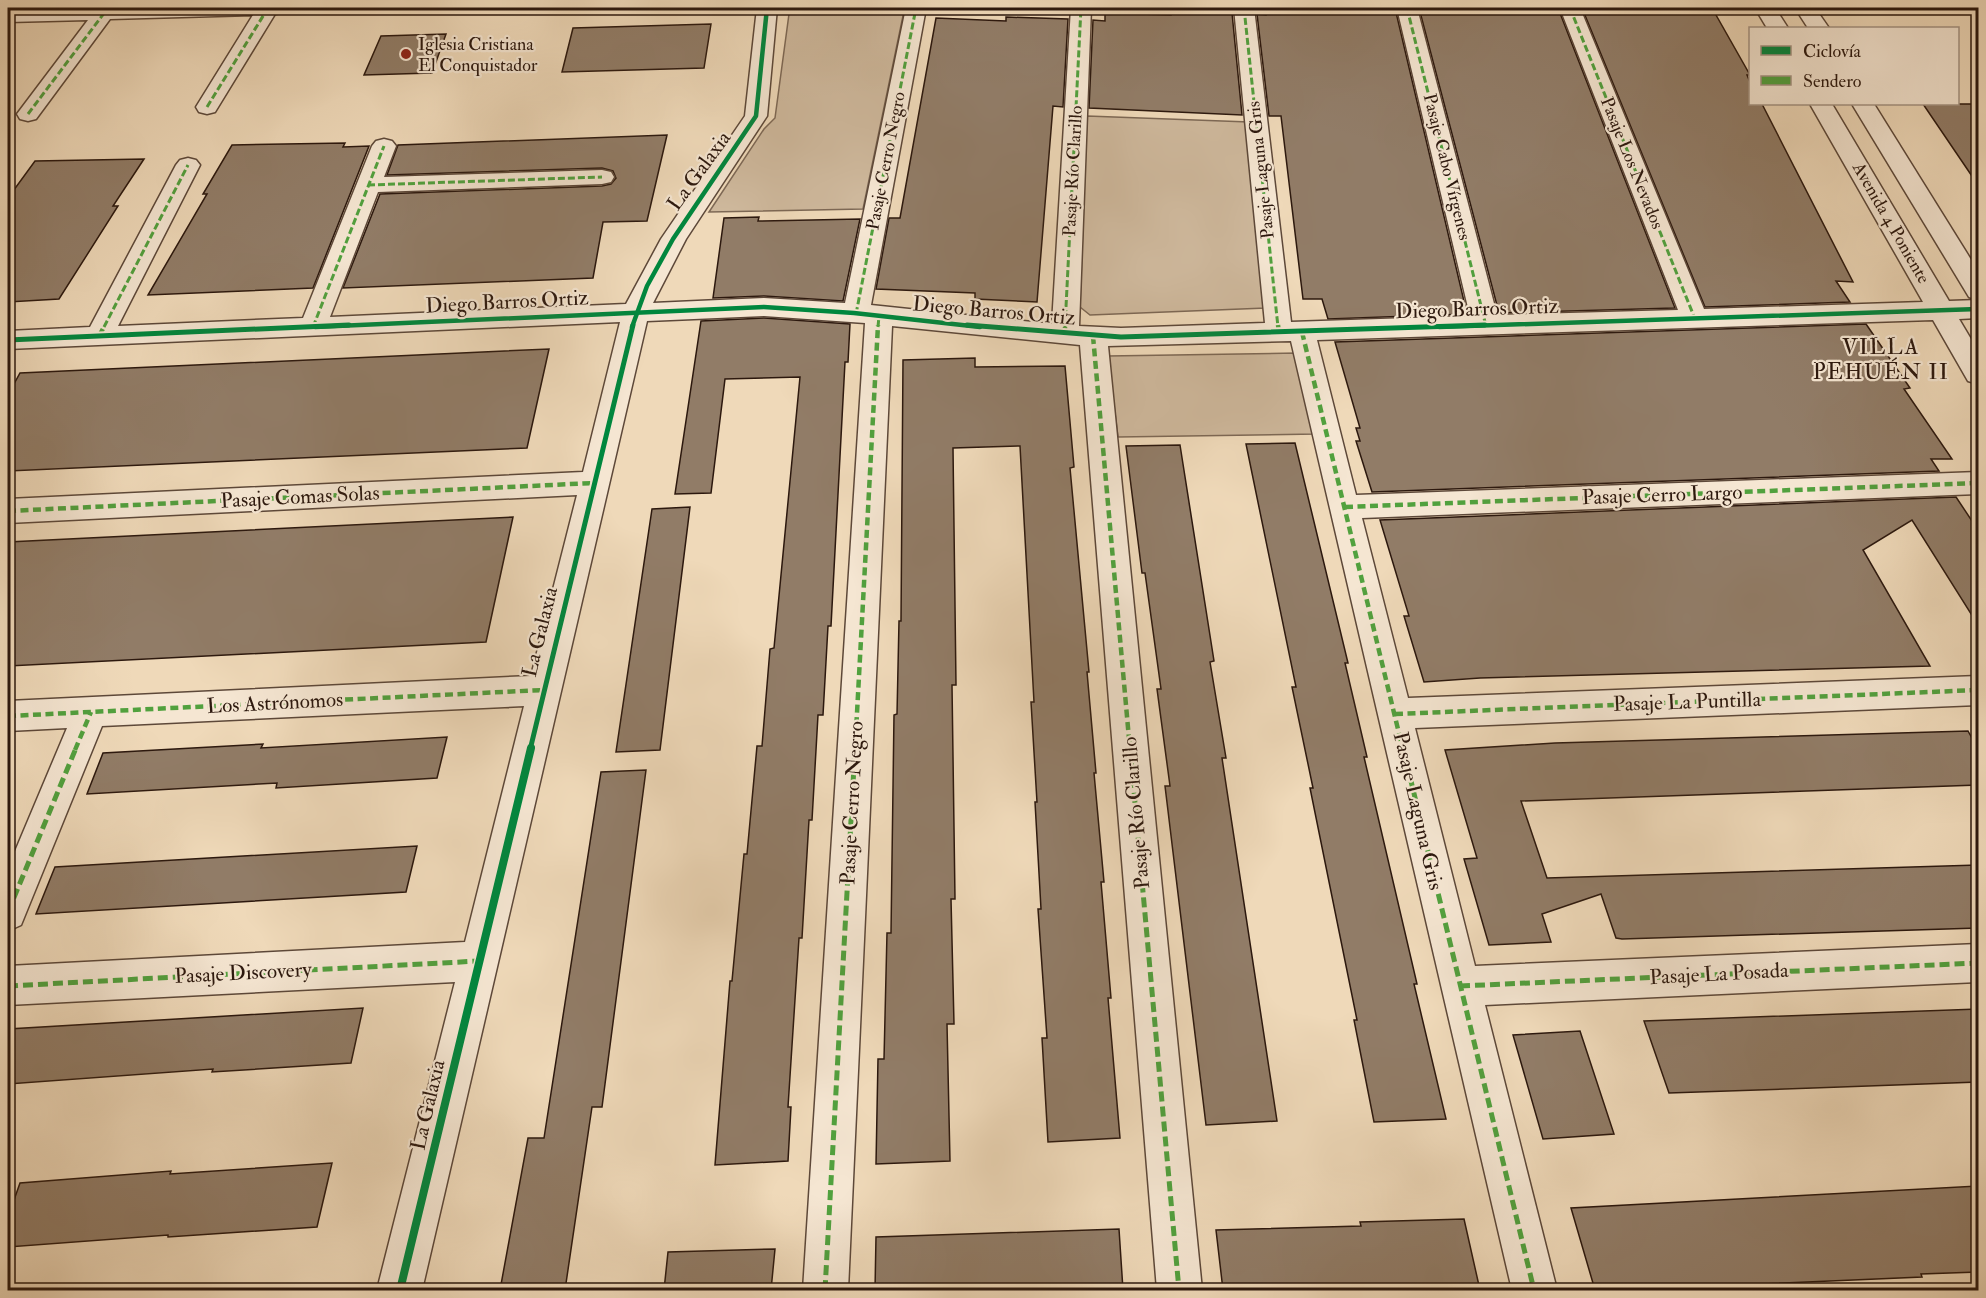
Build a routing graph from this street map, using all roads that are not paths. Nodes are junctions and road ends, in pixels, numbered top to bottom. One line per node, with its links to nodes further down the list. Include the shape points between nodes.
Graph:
1 (267, 8): 2 (street); 11 (street); 17 (street)
2 (281, 8)
3 (767, 8): 26 (street, La Galaxia, via 756,116 676,230)
4 (916, 8): 27 (street, Pasaje Cerro Negro)
5 (1080, 8): 33 (street, Pasaje Río Clarillo)
6 (1244, 8): 31 (street, Pasaje Laguna Gris)
7 (1407, 8): 29 (street, Pasaje Cabo Vírgenes)
8 (1570, 8): 28 (street, Pasaje Los Nevados)
9 (1765, 8): 13 (street)
10 (1805, 8): 14 (street)
11 (106, 10): 12 (street); 18 (street)
12 (8, 16)
13 (1776, 27)
14 (1817, 27)
15 (1822, 105): 25 (street, Avenida 4 Poniente)
16 (1864, 105): 23 (street, Avenida 4 Poniente)
17 (207, 107)
18 (28, 114)
19 (384, 146): 22 (street)
20 (188, 165): 32 (street)
21 (602, 177): 22 (street)
22 (368, 185): 30 (street)
23 (1978, 291)
24 (1978, 309): 25 (street, Diego Barros Ortiz)
25 (1942, 310): 28 (street, Diego Barros Ortiz); 35 (street, Avenida 4 Poniente)
26 (636, 312): 27 (street, Diego Barros Ortiz, via 764,307); 30 (street, Diego Barros Ortiz); 36 (street, La Galaxia)
27 (868, 315): 33 (street, Diego Barros Ortiz); 51 (street, Pasaje Cerro Negro)
28 (1695, 319): 29 (street, Diego Barros Ortiz)
29 (1486, 326): 31 (street, Diego Barros Ortiz)
30 (313, 327): 32 (street, Diego Barros Ortiz)
31 (1291, 332): 33 (street, Diego Barros Ortiz); 38 (street, Pasaje Laguna Gris)
32 (99, 336): 34 (street, Diego Barros Ortiz)
33 (1079, 336): 52 (street, Pasaje Río Clarillo)
34 (8, 340)
35 (1978, 374)
36 (593, 483): 39 (street, Pasaje Comas Solas); 40 (street, La Galaxia)
37 (1978, 483): 38 (street, Pasaje Cerro Largo)
38 (1345, 507): 43 (street, Pasaje Laguna Gris)
39 (8, 511)
40 (543, 690): 42 (street, Los Astrónomos); 46 (street, La Galaxia)
41 (1978, 690): 43 (street, Pasaje La Puntilla)
42 (91, 712): 44 (street, Los Astrónomos); 45 (street)
43 (1395, 714): 49 (street, Pasaje Laguna Gris)
44 (8, 716)
45 (8, 912)
46 (479, 961): 48 (street, Pasaje Discovery); 50 (street, La Galaxia)
47 (1978, 963): 49 (street, Pasaje La Posada)
48 (8, 986)
49 (1460, 986): 53 (street, Pasaje Laguna Gris)
50 (400, 1290)
51 (825, 1290)
52 (1179, 1290)
53 (1534, 1290)

